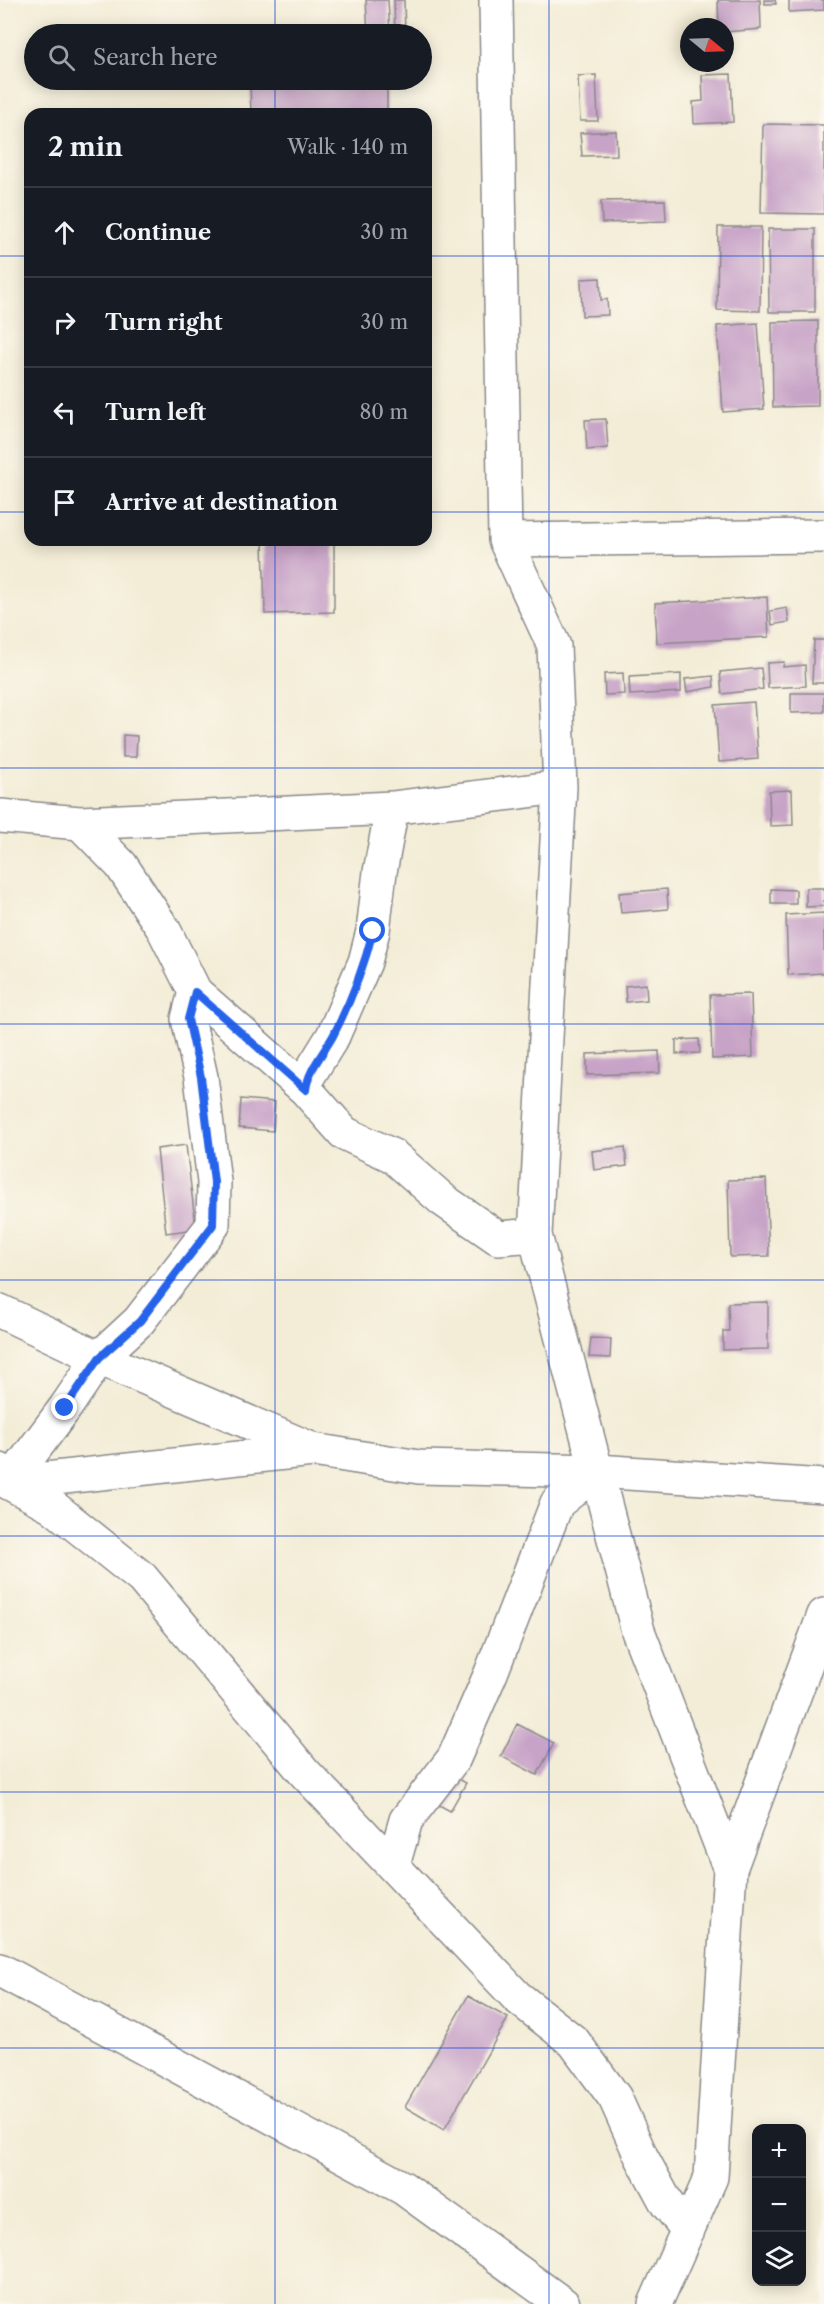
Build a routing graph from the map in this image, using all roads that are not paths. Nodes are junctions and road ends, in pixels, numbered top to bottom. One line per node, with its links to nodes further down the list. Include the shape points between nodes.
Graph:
1 (496, 0): 3 (street)
2 (824, 536): 3 (street)
3 (505, 540): 4 (street, via 554,646)
4 (560, 787): 5 (street); 10 (street)
5 (392, 808): 7 (street); 9 (street, via 365,962 333,1036 307,1078)
6 (0, 816): 7 (street)
7 (80, 823): 8 (street, via 121,865 164,930)
8 (195, 992): 9 (street); 12 (street, via 188,1019 201,1077 214,1182 213,1225 140,1321)
9 (306, 1090): 10 (street, via 344,1133 393,1156 443,1200 498,1238)
10 (535, 1235): 14 (street)
11 (0, 1311): 12 (street)
12 (99, 1358): 13 (street); 15 (street, via 65,1408)
13 (313, 1450): 14 (street, via 419,1467); 15 (street)
14 (597, 1471): 16 (street); 18 (street, via 557,1503 454,1758 406,1820); 19 (street, via 638,1631)
15 (4, 1476): 18 (street, via 52,1506 142,1578 290,1756)
16 (824, 1486)
17 (824, 1615): 19 (street)
18 (393, 1865): 21 (street, via 517,1997 574,2042 615,2098 667,2204)
19 (730, 1869): 21 (street, via 711,2177)
20 (0, 1970): 22 (street, via 403,2188)
21 (688, 2230): 23 (street)
22 (562, 2304)
23 (656, 2304)

